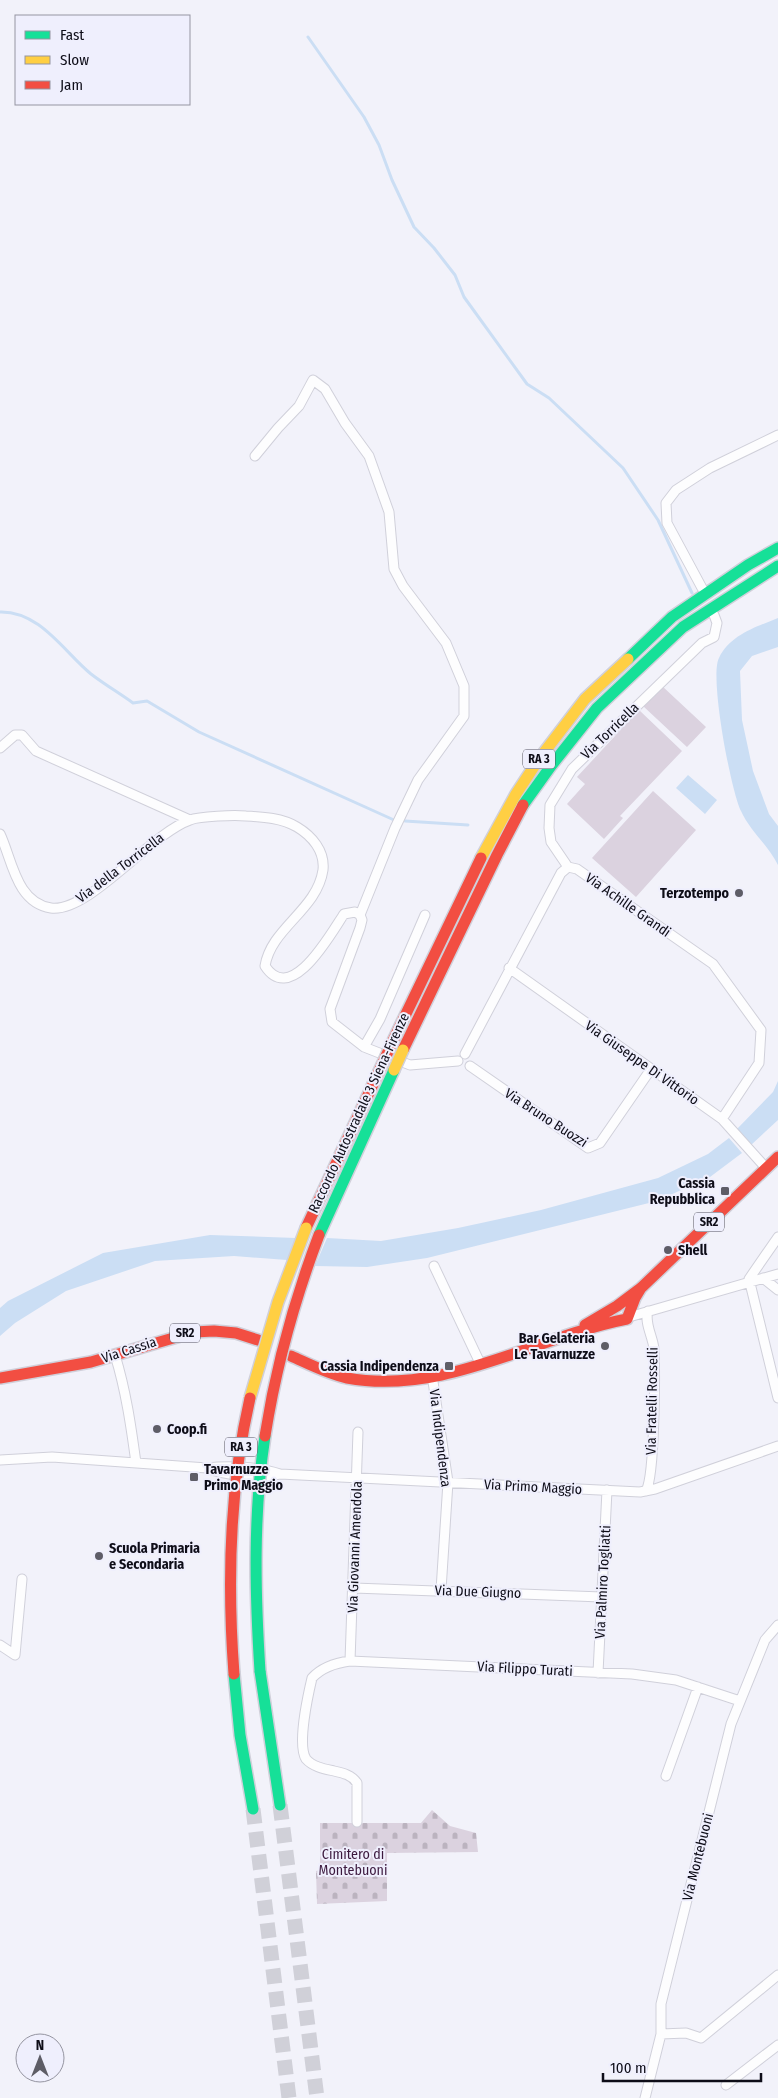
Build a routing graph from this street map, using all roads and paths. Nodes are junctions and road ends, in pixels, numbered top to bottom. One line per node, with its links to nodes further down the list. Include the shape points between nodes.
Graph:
1 (778, 435): 5 (street, via 710,468 676,490 666,503 667,523)
2 (255, 456): 11 (street, via 299,406 313,380 325,389 369,456 389,512 394,569 446,644 464,686 464,716 418,780)
3 (778, 548): 58 (main road, Raccordo Autostradale 3 Siena-Firenze / RA 3, bridge, via 672,617 585,699 539,759 486,849 306,1228 268,1329 257,1370 233,1506 230,1630 240,1735)
4 (778, 566): 57 (main road, Raccordo Autostradale 3 Siena-Firenze / RA 3, bridge, via 684,627 596,708 526,800 394,1070 319,1235 285,1333 275,1373 257,1492 255,1566 260,1671)
5 (702, 588)
6 (714, 615): 10 (street, Via Torricella, via 717,623 714,637 702,643 572,769 550,805 551,842)
7 (0, 748): 8 (street, via 15,736 22,735 36,751)
8 (190, 820): 9 (street, Via della Torricella, via 151,843 81,899 67,906 51,908 35,901 17,880); 11 (street, Via della Torricella, via 238,815 272,818 291,823 312,837 318,847 323,869 318,886 307,906 266,955 264,966 271,975 286,978 301,971 344,914 354,912)
9 (0, 834)
10 (568, 867): 13 (street, Via Achille Grandi, via 561,873); 19 (street, Via Achille Grandi, via 577,869 713,964 761,1030 759,1063)
11 (360, 915): 14 (street, via 360,928 330,1008 332,1022)
12 (425, 915): 14 (street)
13 (509, 968): 15 (street, Via Achille Grandi); 18 (street, Via Giuseppe Di Vittorio)
14 (364, 1048): 16 (street, via 410,1065)
15 (465, 1054): 16 (street); 17 (street, via 471,1058)
16 (458, 1061): 17 (street, via 463,1067)
17 (470, 1066): 18 (street, Via Bruno Buozzi, via 588,1148 600,1143)
18 (651, 1069): 19 (street, Via Giuseppe Di Vittorio)
19 (722, 1119): 21 (street, Via Giuseppe Di Vittorio)
20 (778, 1157): 21 (main road, SR2)
21 (766, 1168): 29 (main road, SR2, via 641,1288)
22 (778, 1237): 26 (street)
23 (434, 1266): 34 (street)
24 (778, 1274): 25 (street)
25 (763, 1278): 26 (street); 27 (street)
26 (749, 1281): 28 (street); 37 (street)
27 (778, 1290)
28 (658, 1308): 29 (street); 30 (street)
29 (623, 1311): 30 (street); 34 (main road)
30 (648, 1311): 45 (street, Via Fratelli Rosselli, via 654,1366 651,1472)
31 (258, 1340): 32 (main road, Via Cassia / SR2, via 233,1332 193,1331)
32 (115, 1355): 36 (main road, Via Cassia / SR2); 41 (street, via 130,1415)
33 (291, 1356): 35 (main road, via 330,1373 363,1380)
34 (481, 1366): 35 (main road)
35 (432, 1375): 43 (street, Via Indipendenza)
36 (0, 1378)
37 (778, 1398)
38 (358, 1432): 42 (street, Via Giovanni Amendola)
39 (778, 1446): 45 (street, Via Primo Maggio)
40 (0, 1460): 41 (street, Via Primo Maggio, via 52,1458)
41 (136, 1463): 42 (street, Via Primo Maggio, via 219,1466)
42 (357, 1479): 43 (street, Via Primo Maggio); 47 (street, Via Giovanni Amendola)
43 (448, 1482): 44 (street, Via Primo Maggio); 48 (street, Via Indipendenza)
44 (607, 1490): 45 (street, Via Primo Maggio); 49 (street, Via Palmiro Togliatti)
45 (646, 1491)
46 (22, 1579): 51 (street, via 15,1655)
47 (354, 1588): 48 (street, Via Due Giugno); 52 (street, Via Giovanni Amendola)
48 (441, 1590): 49 (street, Via Due Giugno)
49 (602, 1597): 53 (street, Via Palmiro Togliatti)
50 (778, 1625): 55 (street, Via Montebuoni, via 765,1640)
51 (0, 1644)
52 (350, 1662): 53 (street, Via Filippo Turati); 59 (street, Via Filippo Turati, via 327,1667 312,1678 303,1752 316,1766 354,1779 357,1783)
53 (598, 1673): 54 (street, Via Filippo Turati, via 659,1676)
54 (698, 1687): 55 (street, Via Filippo Turati); 56 (street)
55 (740, 1701): 61 (street, Via Montebuoni, via 731,1724 661,2004)
56 (666, 1776)
57 (280, 1805)
58 (253, 1809)
59 (357, 1822)
60 (778, 1975): 61 (street, via 701,2038)
61 (661, 2034): 64 (street, Via Montebuoni)
62 (778, 2045): 63 (street)
63 (726, 2085)
64 (645, 2098)

